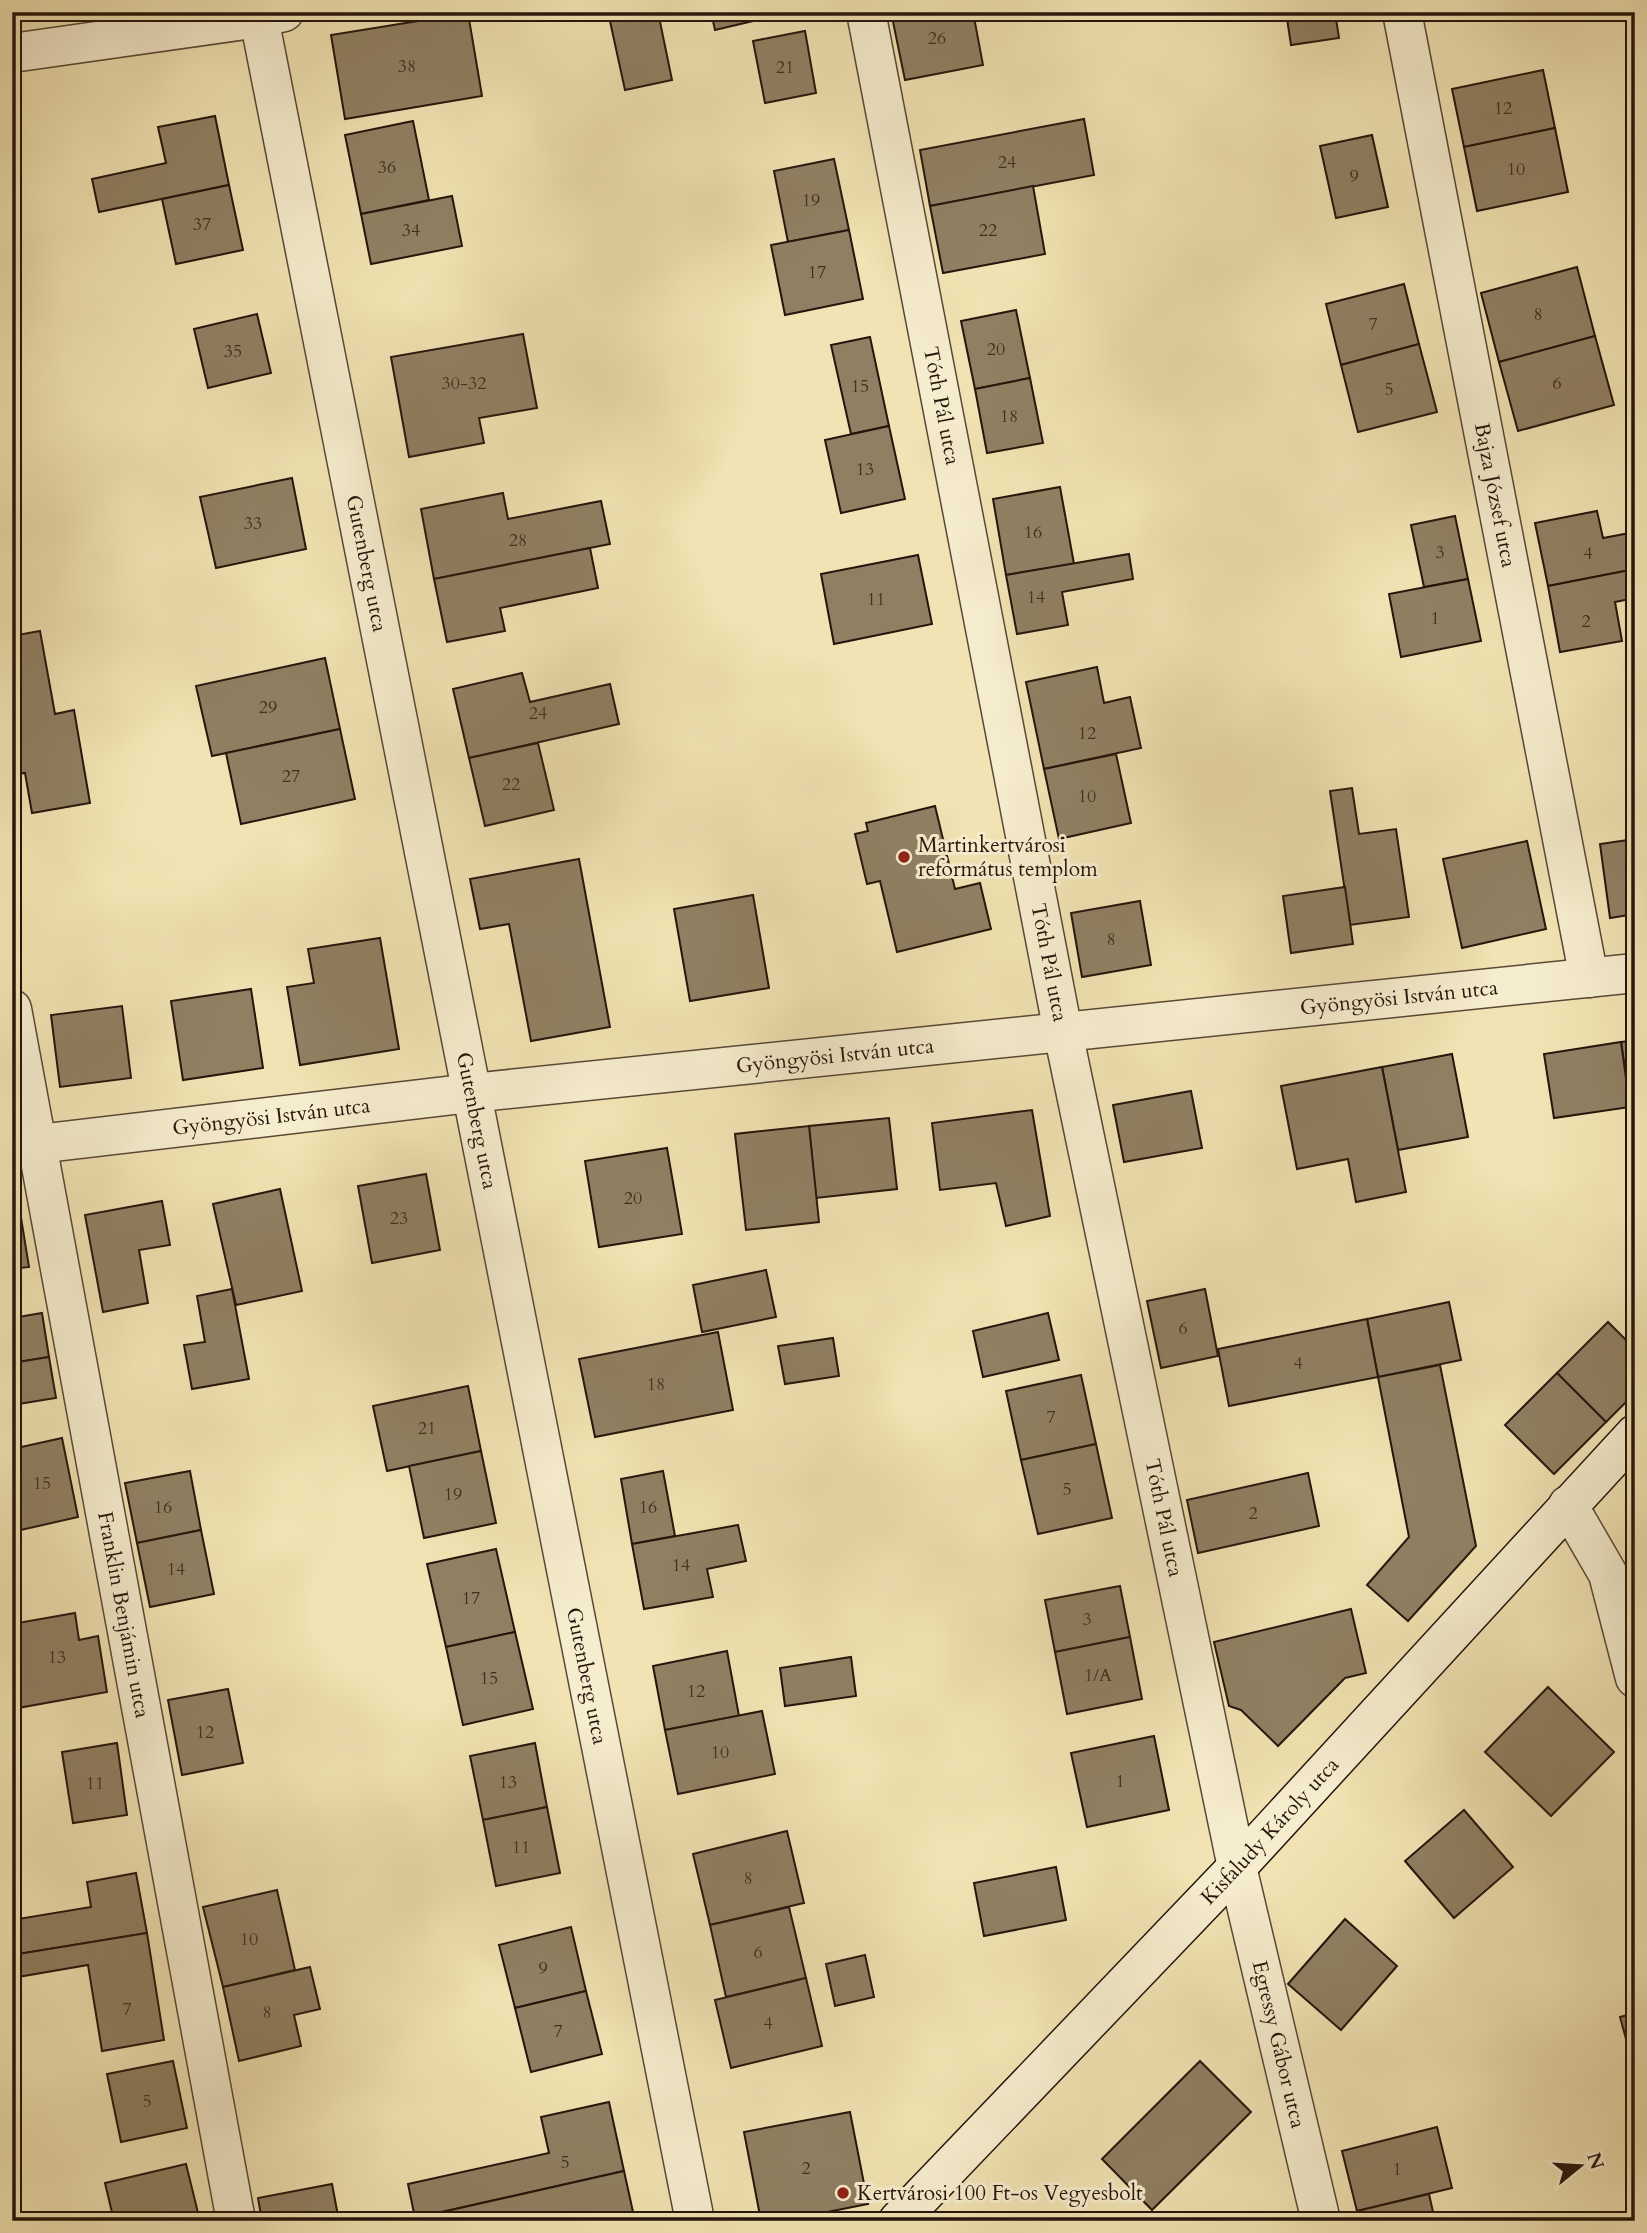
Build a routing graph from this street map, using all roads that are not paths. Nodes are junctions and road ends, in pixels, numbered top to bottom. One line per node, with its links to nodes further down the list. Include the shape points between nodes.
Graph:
1 (866, 12): 8 (street, Tóth Pál utca)
2 (1402, 12): 6 (street, Bajza József utca)
3 (271, 15): 4 (street); 9 (street, Gutenberg utca)
4 (12, 53)
5 (1635, 973): 6 (street, Gyöngyösi István utca)
6 (1589, 978): 8 (street, Gyöngyösi István utca)
7 (12, 1009): 10 (street, Franklin Benjámin utca)
8 (1063, 1032): 9 (street, Gyöngyösi István utca); 14 (street, Tóth Pál utca)
9 (471, 1093): 10 (street, Gyöngyösi István utca); 16 (street, Gutenberg utca)
10 (24, 1146): 15 (street, Franklin Benjámin utca)
11 (1635, 1434): 12 (street, Kisfaludy Károly utca)
12 (1568, 1505): 13 (street, via 1608,1574); 14 (street, Kisfaludy Károly utca)
13 (1635, 1678)
14 (1237, 1867): 17 (street, Kisfaludy Károly utca); 18 (street, Egressy Gábor utca)
15 (236, 2221)
16 (695, 2221)
17 (898, 2221)
18 (1321, 2221)

